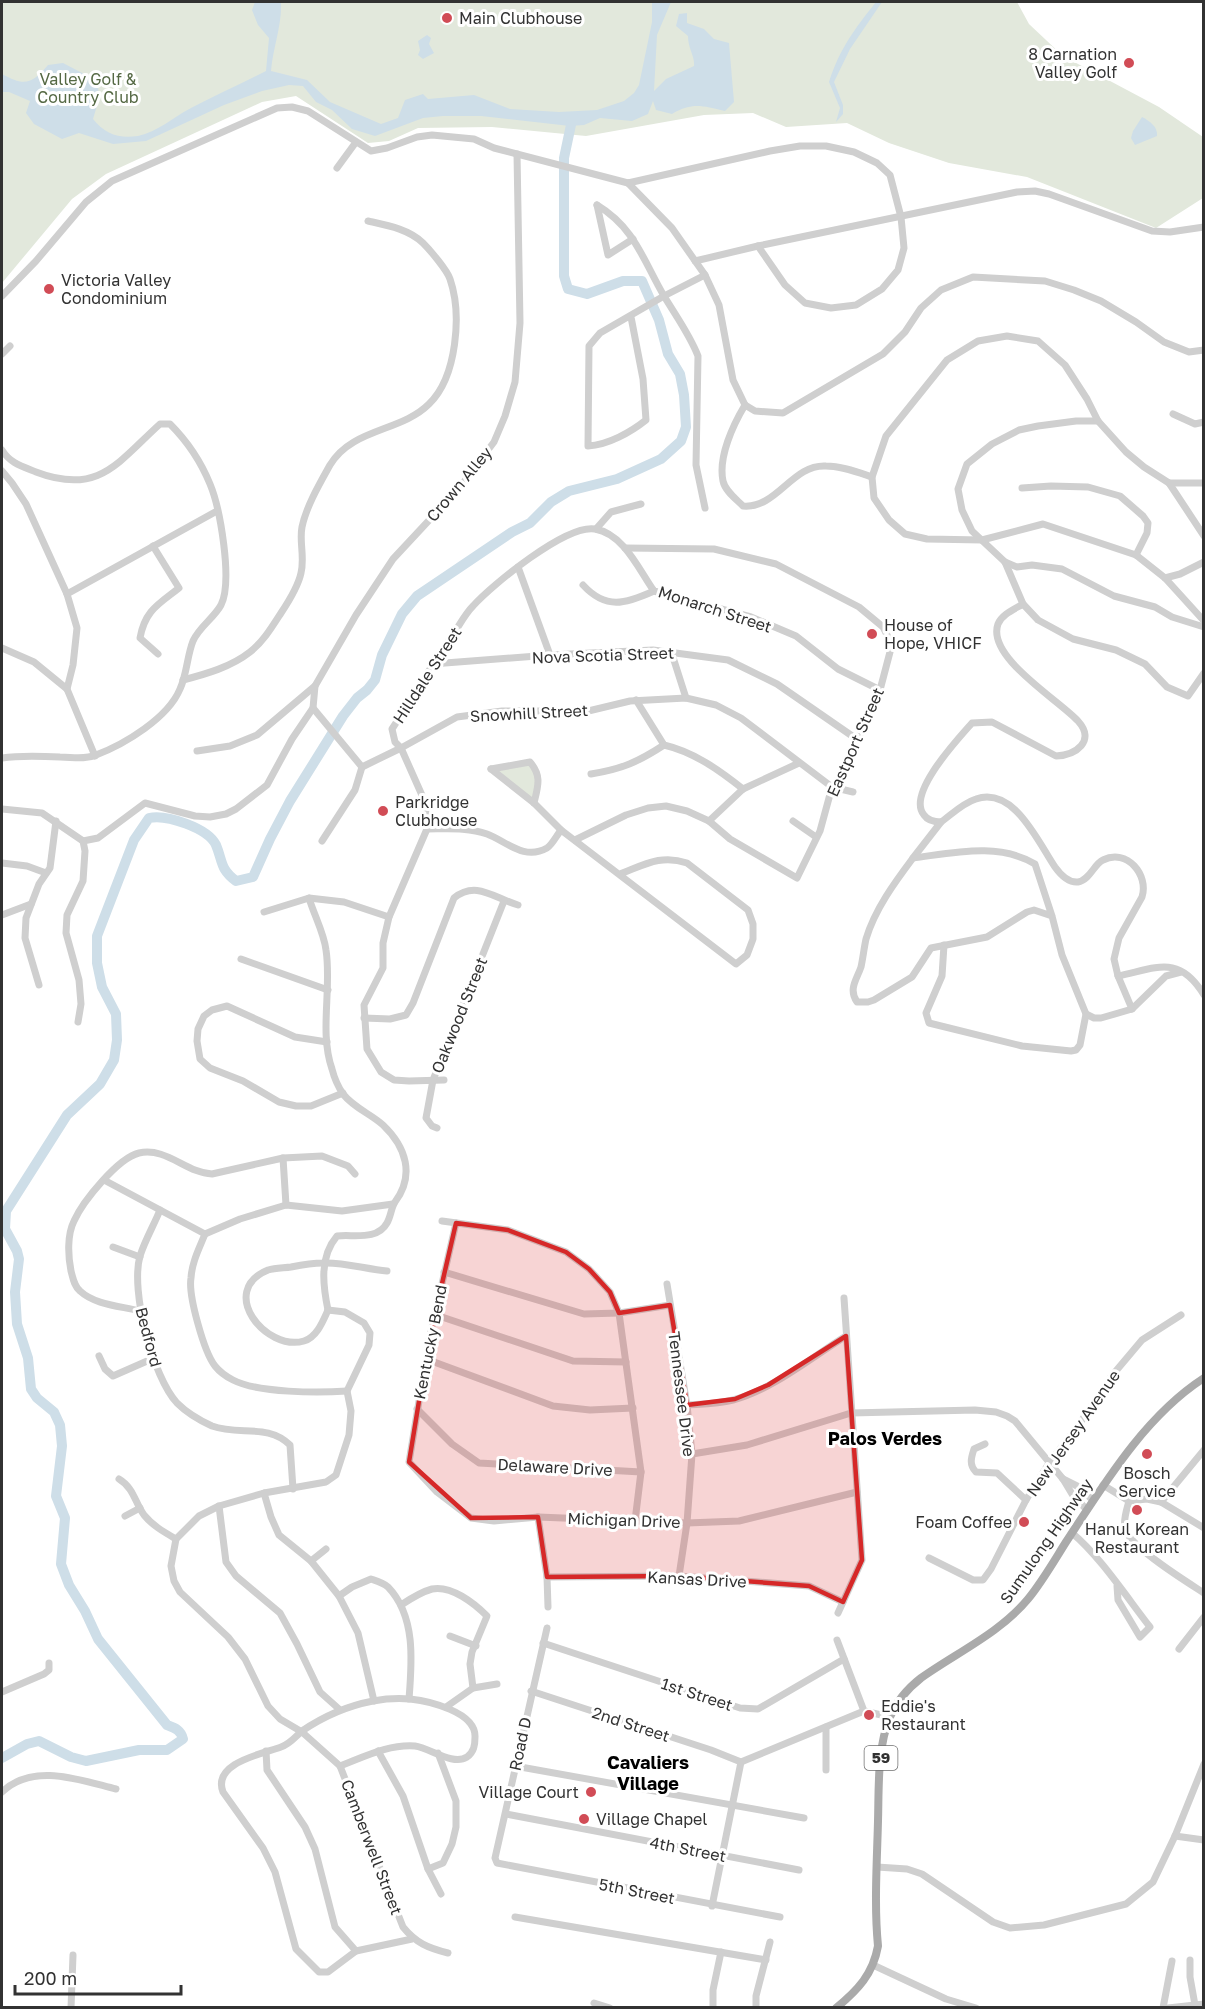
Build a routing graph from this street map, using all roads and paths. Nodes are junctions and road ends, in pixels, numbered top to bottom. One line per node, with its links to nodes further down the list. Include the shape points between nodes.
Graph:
1 (356, 142): 2 (street, via 370,151 432,135 474,139); 3 (street); 12 (street, via 308,111 292,107 265,113 112,181 78,210)
2 (517, 154): 4 (street); 56 (street, Crown Alley, via 520,323 515,382 505,416 494,442 460,487 393,559)
3 (337, 168)
4 (628, 183): 5 (street, via 770,151 826,146 854,152 890,176); 10 (street)
5 (901, 217): 7 (street, via 1035,191 1152,231); 9 (street); 9 (street, via 904,248 898,270 882,290 856,305 831,308 805,303 786,285)
6 (368, 221): 55 (street, via 398,228 422,242 449,277 456,305 455,332 452,358 440,393 428,406 402,421 354,441 332,463 305,516 301,574 264,638 250,652 224,667)
7 (1203, 227)
8 (633, 239): 8 (street, via 620,221 597,205 608,255); 13 (street)
9 (758, 246): 10 (street)
10 (698, 260): 11 (street)
11 (705, 275): 13 (street); 18 (street, via 719,305 733,380)
12 (2, 296)
13 (660, 298): 14 (street); 29 (street, via 693,342 698,356 696,465)
14 (631, 317): 14 (street, via 643,379 645,420 618,437 588,446 589,346 600,333)
15 (9, 346): 17 (street)
16 (1203, 351): 18 (street, via 1190,352 1164,342 1136,321 1074,290 1045,281 973,277 941,290 883,354 783,413 755,411)
17 (2, 354)
18 (745, 405): 24 (street, via 725,446 722,480 743,506 760,505 803,472 824,465)
19 (1173, 414): 21 (street, via 1195,424)
20 (1098, 421): 24 (street, via 1065,364 1038,341 1007,336 978,341 947,360 886,436); 25 (street, via 1126,452); 33 (street, via 1019,430 992,444 967,464 958,489 962,510 972,531)
21 (1203, 422)
22 (2, 450): 30 (street, via 11,462 40,473 64,479 89,479 113,468 160,424 170,424 199,462)
23 (2, 471): 43 (street, via 26,504)
24 (872, 477): 33 (street, via 874,498 904,534 927,539)
25 (1169, 483): 26 (street); 32 (street)
26 (1203, 483)
27 (1022, 488): 36 (street, via 1088,487 1120,496 1148,523)
28 (641, 504): 31 (street, via 611,512)
29 (705, 508)
30 (217, 511): 34 (street); 55 (street, via 226,584 221,604 194,638)
31 (596, 529): 35 (street, Monarch Street); 39 (street, Hilldale Street, via 567,536)
32 (1203, 536)
33 (982, 540): 36 (street, via 1043,524); 37 (street)
34 (153, 546): 43 (street); 49 (street, via 179,588 147,614 142,625 140,638)
35 (626, 548): 42 (street, Monarch Street); 58 (street, Eastport Street, via 714,549 776,564 859,607 883,627 888,637 890,652)
36 (1136, 555): 40 (street)
37 (1005, 562): 44 (street); 46 (street, via 1017,567 1062,569 1114,596 1155,607)
38 (1203, 562): 40 (street)
39 (518, 567): 50 (street); 51 (street, Hilldale Street, via 472,606)
40 (1165, 578): 45 (street)
41 (582, 585): 42 (street, via 603,602 629,602)
42 (654, 591): 58 (street, Monarch Street, via 751,617 796,636 838,669)
43 (67, 594): 52 (street, via 76,628)
44 (1023, 604): 53 (street, via 1038,621 1073,639 1116,650 1145,664 1167,687 1188,696); 79 (street, via 999,623 997,629 1005,654 1078,721 1085,734 1084,742 1074,753 1056,756 992,722 972,723 940,760 924,788 920,807 923,815)
45 (1203, 621)
46 (1203, 627)
47 (2, 648): 54 (street, via 34,662)
48 (671, 651): 50 (street, Nova Scotia Street); 59 (street); 62 (street, Nova Scotia Street, via 728,660 777,684)
49 (158, 654)
50 (550, 655): 51 (street, Nova Scotia Street)
51 (432, 664): 64 (street, Hilldale Street, via 392,729)
52 (72, 668): 54 (street); 57 (street)
53 (1203, 674)
54 (56, 680): 57 (street)
55 (183, 680): 66 (street, via 178,694 158,717)
56 (315, 686): 61 (street); 65 (street, via 257,735 230,746)
57 (67, 689): 66 (street)
58 (880, 690): 62 (street, Eastport Street)
59 (686, 698): 60 (street, Snowhill Street); 68 (street, Snowhill Street, via 716,705 741,718)
60 (636, 700): 63 (street); 64 (street, Snowhill Street, via 580,713 502,711 457,717)
61 (314, 708): 69 (street); 84 (street, via 267,785 236,809 210,817 145,803 98,838)
62 (858, 741): 71 (street, Eastport Street)
63 (664, 745): 70 (street, via 640,761); 72 (street, via 680,748 718,769)
64 (401, 748): 69 (street, Snowhill Street); 80 (street, Hilldale Street, via 425,802)
65 (197, 751)
66 (96, 756): 67 (street)
67 (2, 758)
68 (799, 763): 71 (street, Snowhill Street); 72 (street)
69 (362, 767): 85 (street, via 355,790)
70 (591, 774)
71 (832, 787): 73 (street, Snowhill Street); 82 (street, Eastport Street)
72 (743, 789): 77 (street)
73 (853, 792)
74 (534, 803): 74 (street, via 500,776 491,769 530,762 537,770 539,784); 81 (street)
75 (2, 809): 76 (street, via 42,813)
76 (56, 821): 84 (street); 88 (street)
77 (708, 821): 82 (street, Eastport Street, via 797,878); 83 (street, via 666,806 648,808)
78 (793, 821): 82 (street)
79 (941, 822): 86 (street); 101 (street, via 976,798 998,797 1019,813 1062,876 1072,881 1083,880 1102,860 1110,858 1137,868 1145,889 1116,945)
80 (426, 829): 81 (street, via 487,834 522,852 548,848); 97 (street, Hilldale Street)
81 (561, 830): 83 (street)
82 (816, 837)
83 (575, 840): 89 (street)
84 (83, 841): 108 (street, via 83,881 68,915 66,933 79,980)
85 (322, 842)
86 (914, 858): 96 (street, via 976,850 1020,855 1035,864); 98 (street, via 877,914 853,996 857,1002 874,1000 912,977 931,948)
87 (2, 863): 88 (street)
88 (46, 873): 92 (street)
89 (620, 874): 89 (street, via 660,859 687,863 748,909 753,939 747,955 736,964)
90 (309, 898): 94 (street); 97 (street, via 344,902); 103 (street, via 326,949)
91 (504, 901): 93 (street); 107 (street, via 474,888 454,898 406,1015); 110 (street, Oakwood Street)
92 (31, 904): 95 (street); 102 (street, via 25,938)
93 (518, 905)
94 (264, 912)
95 (2, 915)
96 (1052, 916): 98 (street, via 1034,910 987,937); 106 (street, via 1062,955)
97 (389, 917): 107 (street, Hilldale Street, via 383,968 364,1005)
98 (944, 945): 106 (street, via 942,976 926,1013 929,1023 1002,1042 1071,1051 1080,1045)
99 (241, 959): 103 (street)
100 (1181, 972): 101 (street, via 1162,966); 104 (street, via 1196,983); 105 (street, via 1166,976)
101 (1118, 976): 105 (street)
102 (39, 985)
103 (328, 990): 109 (street)
104 (1203, 995)
105 (1132, 1009): 106 (street, via 1101,1018)
106 (1086, 1014)
107 (364, 1018): 110 (street, via 367,1049 381,1072 394,1080)
108 (78, 1022)
109 (327, 1041): 112 (street, via 332,1069); 112 (street, via 295,1037 227,1006 204,1016 197,1041 200,1059 210,1068 279,1102 311,1106)
110 (433, 1080): 111 (street); 113 (street, Oakwood Street, via 426,1118)
111 (444, 1080)
112 (343, 1093): 117 (street, via 401,1145 407,1171 403,1192)
113 (437, 1128)
114 (283, 1158): 115 (street, via 322,1156 348,1166); 116 (street, via 200,1174 161,1154 142,1153 131,1156); 118 (street)
115 (355, 1174)
116 (104, 1180): 119 (street); 132 (street, via 74,1221 69,1237 75,1286 95,1300)
117 (393, 1204): 118 (street, via 342,1211); 125 (street, via 386,1225 379,1232 337,1236)
118 (286, 1205): 122 (street)
119 (160, 1210): 122 (street); 124 (street, Bedford)
120 (442, 1221): 121 (street)
121 (456, 1223): 127 (street, Kentucky Bend); 133 (street, via 508,1230 566,1252 610,1292)
122 (205, 1234): 142 (street, via 190,1280 196,1317 214,1365 231,1379 247,1385 313,1393)
123 (113, 1247): 124 (street)
124 (140, 1257): 132 (street, Bedford)
125 (325, 1262): 126 (street); 131 (street, via 323,1286); 131 (street, via 270,1269 253,1278 245,1294 257,1324 269,1336 286,1341 304,1341 319,1329)
126 (387, 1271)
127 (444, 1272): 133 (street, via 584,1314); 134 (street, Kentucky Bend)
128 (667, 1284): 130 (street, Tennessee Drive)
129 (844, 1298): 136 (street)
130 (670, 1305): 133 (street); 143 (street, Tennessee Drive)
131 (328, 1310): 142 (street, via 345,1312 364,1323 370,1333 369,1346)
132 (140, 1311): 138 (street, Bedford)
133 (619, 1313): 140 (street)
134 (436, 1315): 139 (street, Kentucky Bend); 140 (street, via 573,1361)
135 (1181, 1315): 151 (street, New Jersey Avenue, via 1142,1340)
136 (846, 1336): 143 (street, via 746,1395 713,1404); 146 (street)
137 (99, 1356): 138 (street, via 113,1376)
138 (154, 1358): 156 (street, Bedford, via 159,1375 177,1403 196,1417 228,1430 282,1437 290,1445)
139 (426, 1359): 144 (street, via 553,1406 590,1410); 145 (street, Kentucky Bend)
140 (626, 1362): 144 (street)
141 (1203, 1378): 155 (main road, Sumulong Highway / 59, via 1173,1401)
142 (347, 1391): 156 (street, via 351,1411 349,1435 336,1475 326,1482)
143 (687, 1405): 149 (street, Tennessee Drive)
144 (633, 1408): 152 (street)
145 (417, 1409): 150 (street, Kentucky Bend); 152 (street, Delaware Drive, via 452,1444 479,1463)
146 (851, 1413): 149 (street, via 747,1445); 151 (street, via 996,1413 1016,1421); 157 (street)
147 (985, 1444): 159 (street, via 974,1449 971,1467 976,1473 997,1473)
148 (1203, 1450): 162 (street)
149 (692, 1454): 169 (street, Tennessee Drive)
150 (409, 1462): 167 (street, Michigan Drive, via 437,1492 471,1518 494,1521)
151 (1049, 1463): 154 (street); 159 (street, New Jersey Avenue)
152 (641, 1472): 168 (street)
153 (119, 1479): 164 (street, via 135,1495)
154 (1064, 1479): 160 (street); 165 (street)
155 (1103, 1485): 160 (main road, Sumulong Highway / 59); 161 (street)
156 (293, 1489): 158 (street)
157 (857, 1492): 169 (street, Michigan Drive, via 739,1521); 181 (street, via 862,1560)
158 (264, 1493): 163 (street); 175 (street, via 279,1535)
159 (1026, 1500): 174 (street, New Jersey Avenue, via 983,1580 973,1580)
160 (1093, 1500): 165 (main road, Sumulong Highway / 59)
161 (1129, 1501): 162 (street); 179 (street, via 1125,1530 1134,1544)
162 (1161, 1502): 170 (street)
163 (219, 1506): 172 (street, via 199,1516); 201 (street, via 226,1562 236,1576 280,1613 320,1692)
164 (140, 1508): 166 (street); 172 (street, via 152,1525)
165 (1087, 1510): 171 (main road, Sumulong Highway / 59)
166 (125, 1516)
167 (538, 1517): 168 (street, Michigan Drive); 177 (street)
168 (635, 1521): 169 (street, Michigan Drive)
169 (687, 1523): 176 (street, Tennessee Drive)
170 (1203, 1527)
171 (1072, 1533): 178 (street); 203 (main road, Sumulong Highway / 59, via 1029,1599 1012,1617 907,1689)
172 (176, 1539): 205 (street, Camberwell Street, via 171,1566 180,1592 228,1637 245,1659 268,1706 280,1719)
173 (326, 1549): 175 (street)
174 (929, 1558)
175 (311, 1561): 180 (street)
176 (679, 1576): 177 (street, Kansas Drive); 181 (street, Kansas Drive, via 809,1586)
177 (547, 1577): 183 (street)
178 (1117, 1586): 178 (street, via 1150,1628 1140,1637 1118,1600)
179 (1203, 1593)
180 (339, 1596): 182 (street, via 371,1579 387,1586); 199 (street, via 358,1633)
181 (843, 1602): 184 (street)
182 (401, 1605): 190 (street, via 433,1588 459,1593 487,1616); 198 (street, via 412,1658)
183 (548, 1606)
184 (838, 1613)
185 (1203, 1617): 191 (street)
186 (547, 1628): 189 (street, Road D)
187 (450, 1636): 190 (street)
188 (837, 1640): 192 (street)
189 (543, 1643): 192 (street, 1st Street, via 740,1708 758,1709); 196 (street, Road D)
190 (476, 1646): 195 (street, via 470,1664)
191 (1179, 1649)
192 (844, 1659): 202 (street)
193 (49, 1663): 197 (street, via 44,1674)
194 (497, 1683): 195 (street)
195 (473, 1688): 200 (street)
196 (531, 1691): 209 (street, 2nd Street); 212 (street, Road D)
197 (2, 1692)
198 (409, 1699): 199 (street); 200 (street)
199 (374, 1701): 201 (street)
200 (446, 1707): 208 (street, via 466,1718 475,1733 475,1746 463,1759)
201 (339, 1710): 205 (street)
202 (864, 1711): 203 (street); 204 (street)
203 (890, 1717): 223 (main road, Sumulong Highway / 59, via 881,1761)
204 (826, 1727): 209 (street); 213 (street)
205 (302, 1732): 206 (street, via 281,1748); 211 (street, Camberwell Street)
206 (266, 1751): 232 (street, via 267,1770 315,1849 335,1927); 232 (street, via 246,1758 224,1774 223,1792 276,1872 296,1949 323,1973)
207 (378, 1751): 208 (street, via 415,1746); 211 (street); 224 (street, via 404,1796)
208 (438, 1753): 224 (street, via 456,1801 456,1827 443,1863)
209 (741, 1762): 216 (street)
210 (1203, 1764): 219 (street)
211 (340, 1766): 230 (street, Camberwell Street, via 403,1927)
212 (514, 1766): 216 (street); 217 (street, Road D)
213 (826, 1770)
214 (116, 1789): 215 (street, via 52,1774 34,1776)
215 (2, 1792)
216 (732, 1806): 218 (street); 221 (street)
217 (506, 1814): 221 (street, 4th Street); 222 (street, Road D)
218 (804, 1818)
219 (1175, 1836): 220 (street); 223 (street, via 1153,1882 1126,1904 1025,1928 993,1922 922,1874)
220 (1203, 1840)
221 (722, 1856): 225 (street, 4th Street); 227 (street)
222 (495, 1860): 227 (street, 5th Street, via 498,1864)
223 (877, 1867): 239 (main road, Sumulong Highway / 59, via 878,1946)
224 (428, 1869): 226 (street)
225 (799, 1870)
226 (441, 1894)
227 (712, 1906): 229 (street, 5th Street)
228 (515, 1917): 233 (street)
229 (780, 1917)
230 (412, 1939): 232 (street); 234 (street)
231 (770, 1942): 236 (street)
232 (356, 1951)
233 (722, 1952): 236 (street); 245 (street)
234 (448, 1953)
235 (73, 1955): 243 (street)
236 (766, 1960): 246 (street)
237 (1190, 1960): 242 (street)
238 (1172, 1961): 249 (street)
239 (873, 1965): 247 (main road, Sumulong Highway / 59, via 862,1985); 248 (street, via 946,1999)
240 (594, 2003): 244 (street)
241 (1203, 2004): 242 (street)
242 (1195, 2005): 250 (street)
243 (71, 2007)
244 (610, 2007)
245 (713, 2007)
246 (756, 2007)
247 (836, 2007)
248 (976, 2007)
249 (1163, 2007)
250 (1168, 2007)

